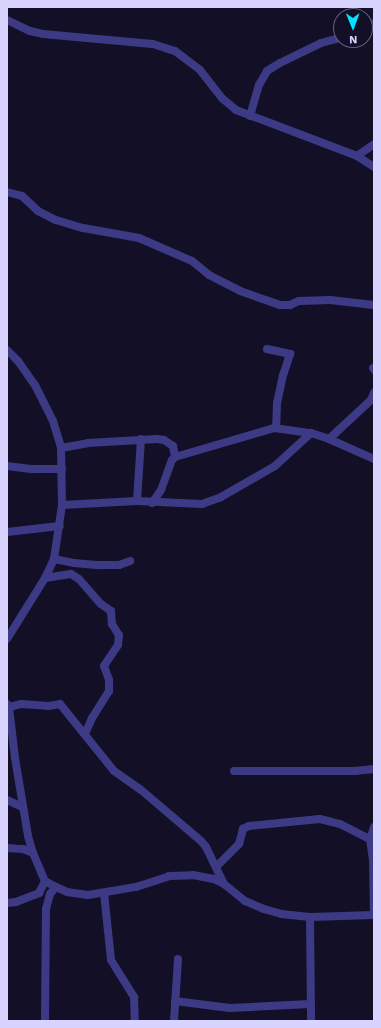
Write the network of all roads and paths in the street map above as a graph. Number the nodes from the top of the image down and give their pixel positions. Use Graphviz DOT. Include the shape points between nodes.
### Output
graph roads {
  1 [pos="7,20"];
  2 [pos="333,40"];
  3 [pos="250,116"];
  4 [pos="374,144"];
  5 [pos="357,156"];
  6 [pos="374,167"];
  7 [pos="7,192"];
  8 [pos="374,305"];
  9 [pos="267,348"];
  10 [pos="7,350"];
  11 [pos="374,393"];
  12 [pos="276,428"];
  13 [pos="311,433"];
  14 [pos="329,439"];
  15 [pos="141,440"];
  16 [pos="60,448"];
  17 [pos="175,457"];
  18 [pos="374,459"];
  19 [pos="7,466"];
  20 [pos="62,469"];
  21 [pos="137,501"];
  22 [pos="152,503"];
  23 [pos="62,505"];
  24 [pos="60,526"];
  25 [pos="7,532"];
  26 [pos="54,559"];
  27 [pos="130,561"];
  28 [pos="45,578"];
  29 [pos="7,639"];
  30 [pos="8,706"];
  31 [pos="86,734"];
  32 [pos="374,769"];
  33 [pos="234,771"];
  34 [pos="7,800"];
  35 [pos="22,807"];
  36 [pos="374,827"];
  37 [pos="370,839"];
  38 [pos="7,848"];
  39 [pos="33,853"];
  40 [pos="216,867"];
  41 [pos="45,881"];
  42 [pos="224,884"];
  43 [pos="56,887"];
  44 [pos="104,893"];
  45 [pos="7,903"];
  46 [pos="374,915"];
  47 [pos="310,917"];
  48 [pos="178,959"];
  49 [pos="175,1001"];
  50 [pos="310,1004"];
  51 [pos="45,1021"];
  52 [pos="135,1021"];
  53 [pos="174,1021"];
  54 [pos="310,1021"];
  1 -- 3 [label="street" via="43,34 154,44 175,51 200,70 223,99 236,110"];
  2 -- 3 [label="street" via="314,46 267,71 259,85"];
  3 -- 5 [label="street"];
  4 -- 5 [label="street"];
  5 -- 6 [label="street"];
  7 -- 8 [label="street" via="22,196 38,211 56,220 83,228 139,238 192,261 209,275 240,291 280,305 290,305 299,301 330,300"];
  9 -- 12 [label="street" via="290,354 276,408"];
  10 -- 16 [label="street" via="35,385 54,421"];
  11 -- 14 [label="street" via="371,400"];
  12 -- 13 [label="street"];
  12 -- 17 [label="street"];
  13 -- 14 [label="street"];
  13 -- 22 [label="street" via="275,466 222,497 196,505"];
  14 -- 18 [label="street"];
  15 -- 16 [label="street" via="88,443"];
  15 -- 17 [label="street" via="169,442 173,446"];
  15 -- 21 [label="street"];
  16 -- 20 [label="street"];
  17 -- 22 [label="street" via="162,490"];
  19 -- 20 [label="street"];
  20 -- 23 [label="street"];
  21 -- 22 [label="street"];
  21 -- 23 [label="street"];
  23 -- 24 [label="street"];
  24 -- 25 [label="street"];
  24 -- 26 [label="street"];
  26 -- 27 [label="street" via="99,565 119,565"];
  26 -- 28 [label="street"];
  28 -- 29 [label="street"];
  28 -- 31 [label="street" via="71,574 80,579 111,612 112,624 119,635 118,645 104,666 109,680 109,692 92,718"];
  30 -- 31 [label="street" via="60,704"];
  30 -- 35 [label="street"];
  31 -- 40 [label="street" via="114,771 140,789 206,847"];
  32 -- 33 [label="street"];
  34 -- 35 [label="street"];
  35 -- 39 [label="street"];
  36 -- 37 [label="street"];
  37 -- 40 [label="street" via="340,824 320,820 249,826 243,829 240,844"];
  37 -- 46 [label="street"];
  38 -- 39 [label="street" via="23,849"];
  39 -- 41 [label="street"];
  40 -- 42 [label="street"];
  41 -- 43 [label="street"];
  41 -- 45 [label="street" via="39,893"];
  42 -- 44 [label="street" via="204,876 181,875 169,876 136,888"];
  42 -- 47 [label="street" via="245,901 264,909 281,914"];
  43 -- 44 [label="street" via="78,894"];
  43 -- 51 [label="street" via="48,898 46,909"];
  44 -- 52 [label="street" via="111,960 134,997"];
  46 -- 47 [label="street"];
  47 -- 50 [label="street"];
  48 -- 49 [label="street"];
  49 -- 50 [label="street" via="230,1008"];
  49 -- 53 [label="street"];
  50 -- 54 [label="street"];
}
